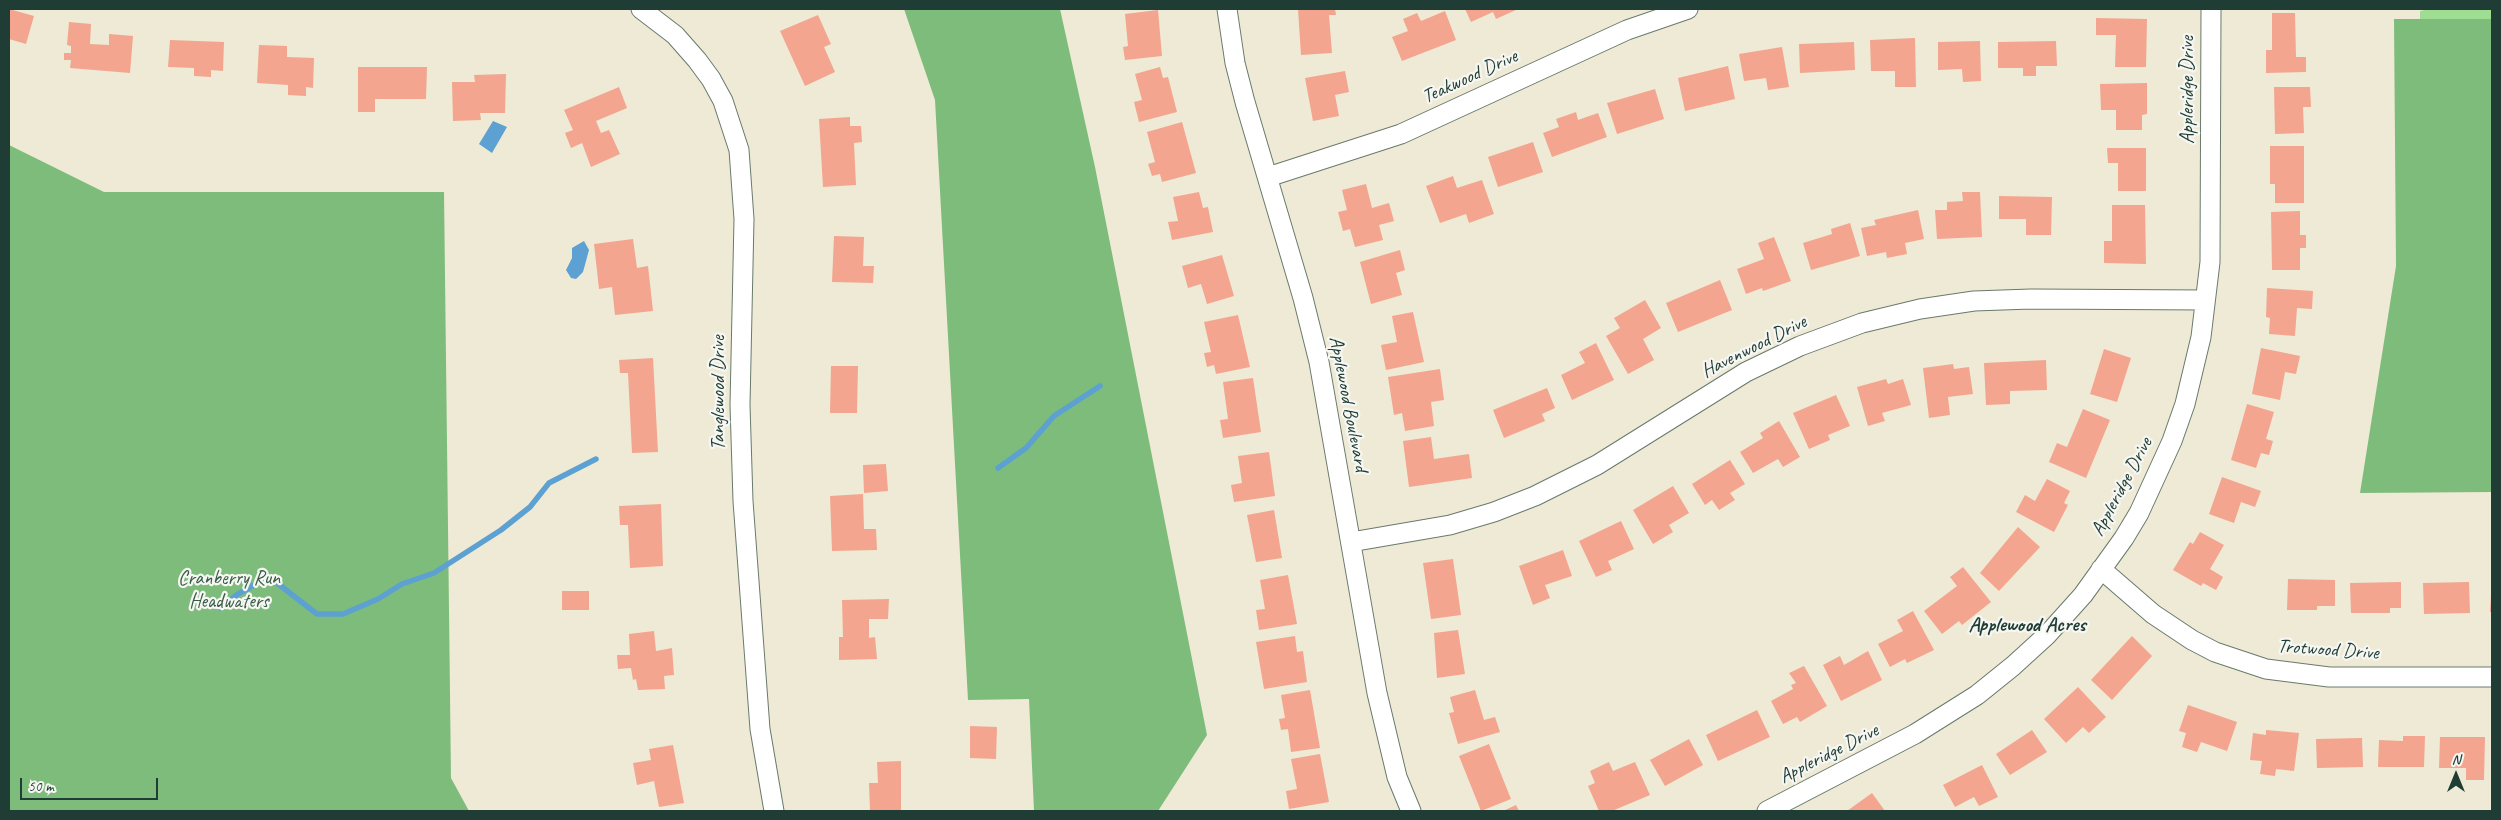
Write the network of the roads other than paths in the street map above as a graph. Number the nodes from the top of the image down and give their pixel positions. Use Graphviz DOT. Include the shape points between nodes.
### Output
graph roads {
  1 [pos="641,9"];
  2 [pos="1227,9"];
  3 [pos="1688,9"];
  4 [pos="2210,9"];
  5 [pos="1268,177"];
  6 [pos="2206,300"];
  7 [pos="1351,542"];
  8 [pos="2102,570"];
  9 [pos="2492,677"];
  10 [pos="774,811"];
  11 [pos="1411,811"];
  12 [pos="1767,811"];
  1 -- 10 [label="street, Tanglewood Drive" via="674,35 711,79 723,101 739,150 744,219 740,405 743,501 760,729"];
  2 -- 5 [label="street, Applewood Boulevard" via="1235,63"];
  3 -- 5 [label="street, Teakwood Drive" via="1627,30 1401,134"];
  4 -- 6 [label="street, Appleridge Drive" via="2210,262"];
  5 -- 7 [label="street, Applewood Boulevard" via="1319,362"];
  6 -- 7 [label="street, Havenwood Drive" via="1974,301 1920,309 1862,323 1800,346 1746,372 1597,465 1535,496 1450,525"];
  6 -- 8 [label="street, Appleridge Drive" via="2195,366 2172,441 2139,512"];
  7 -- 11 [label="street, Applewood Boulevard" via="1386,732 1397,777"];
  8 -- 9 [label="street, Trotwood Drive" via="2153,614 2192,640 2266,669 2329,677"];
  8 -- 12 [label="street, Appleridge Drive" via="2048,635 1977,695 1915,734"];
}
